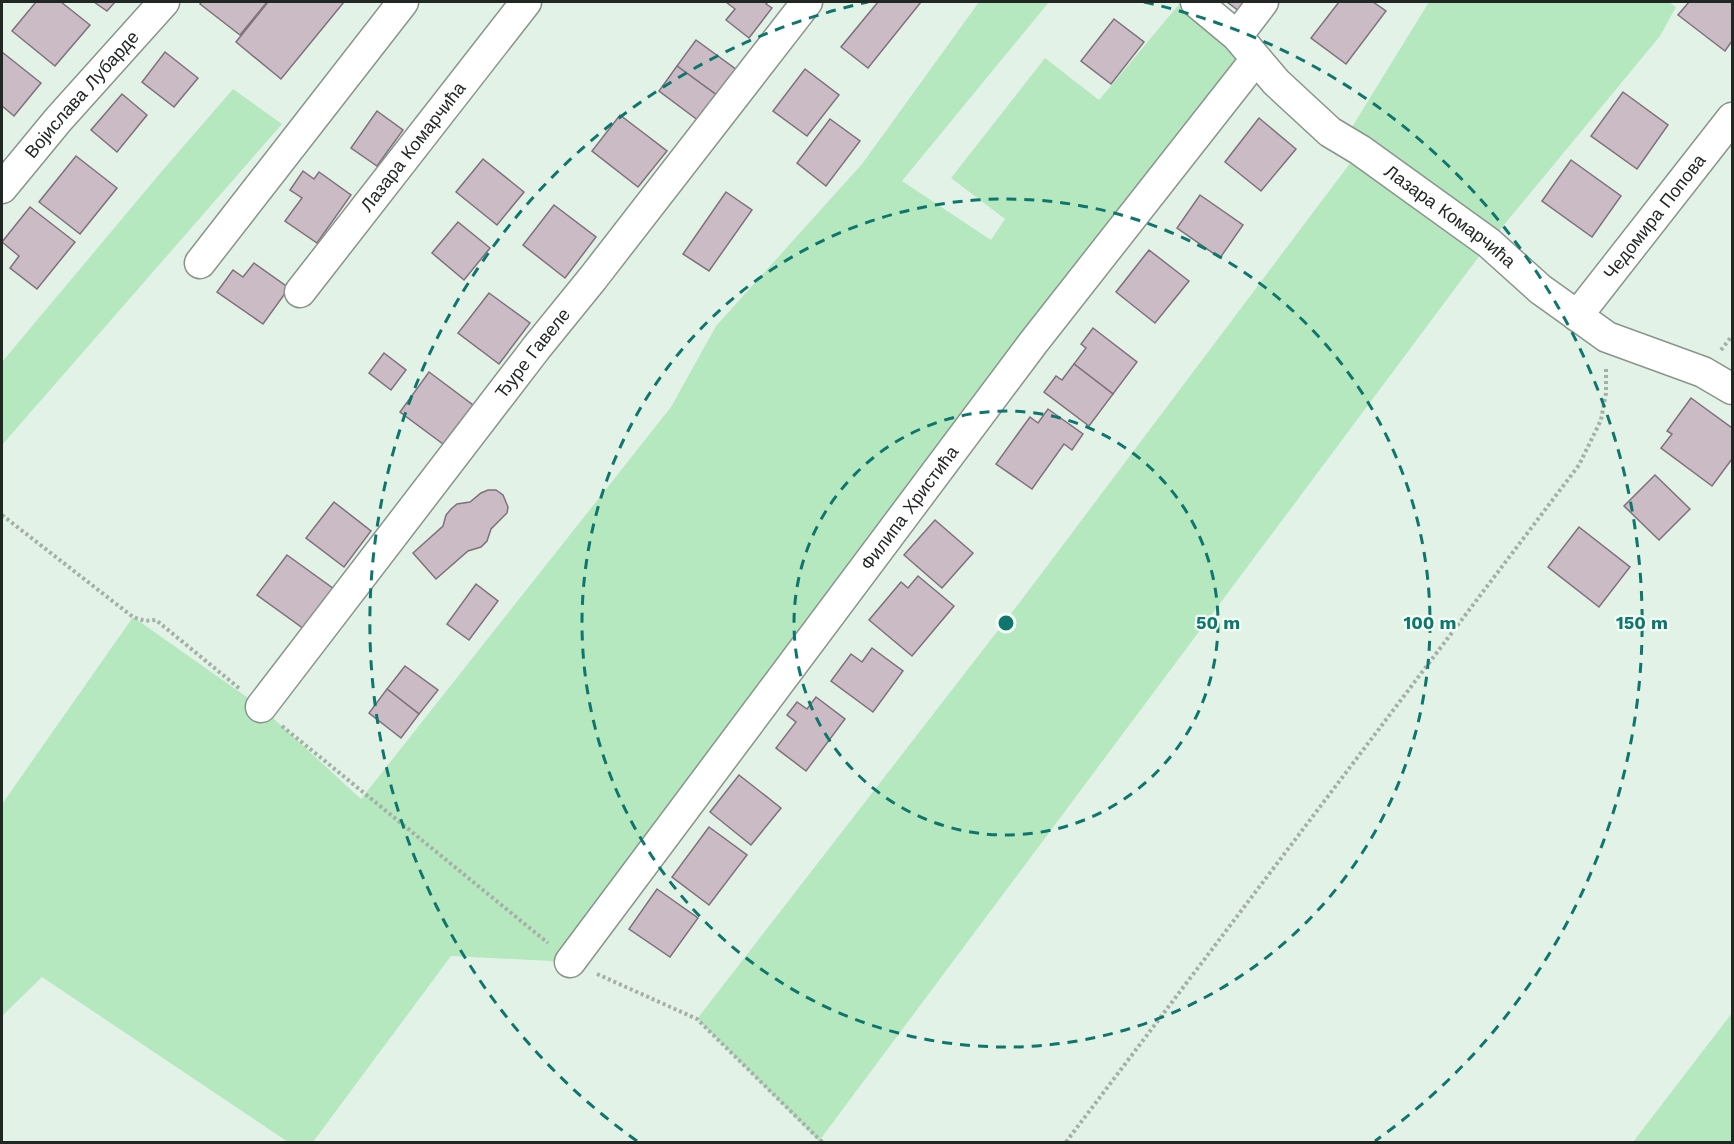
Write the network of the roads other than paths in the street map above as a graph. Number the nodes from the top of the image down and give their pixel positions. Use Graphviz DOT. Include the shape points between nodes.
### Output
graph roads {
  1 [pos="164,2"];
  2 [pos="404,2"];
  3 [pos="526,2"];
  4 [pos="807,2"];
  5 [pos="1196,2"];
  6 [pos="1263,2"];
  7 [pos="1237,36"];
  8 [pos="1256,59"];
  9 [pos="1732,118"];
  10 [pos="2,188"];
  11 [pos="200,263"];
  12 [pos="300,292"];
  13 [pos="1577,316"];
  14 [pos="1732,389"];
  15 [pos="261,707"];
  16 [pos="570,962"];
  1 -- 10 [label="street, Војислава Лубарде"];
  2 -- 11 [label="street"];
  3 -- 12 [label="street, Лазара Комарчића"];
  4 -- 15 [label="street, Ђуре Гавеле"];
  5 -- 7 [label="street, Лазара Комарчића"];
  6 -- 7 [label="street"];
  7 -- 8 [label="street, Лазара Комарчића"];
  8 -- 13 [label="street, Лазара Комарчића" via="1330,132 1490,243 1540,290"];
  8 -- 16 [label="street, Филипа Христића" via="1033,343"];
  9 -- 13 [label="street, Чедомира Попова"];
  13 -- 14 [label="street, Лазара Комарчића" via="1607,337 1703,372"];
}
